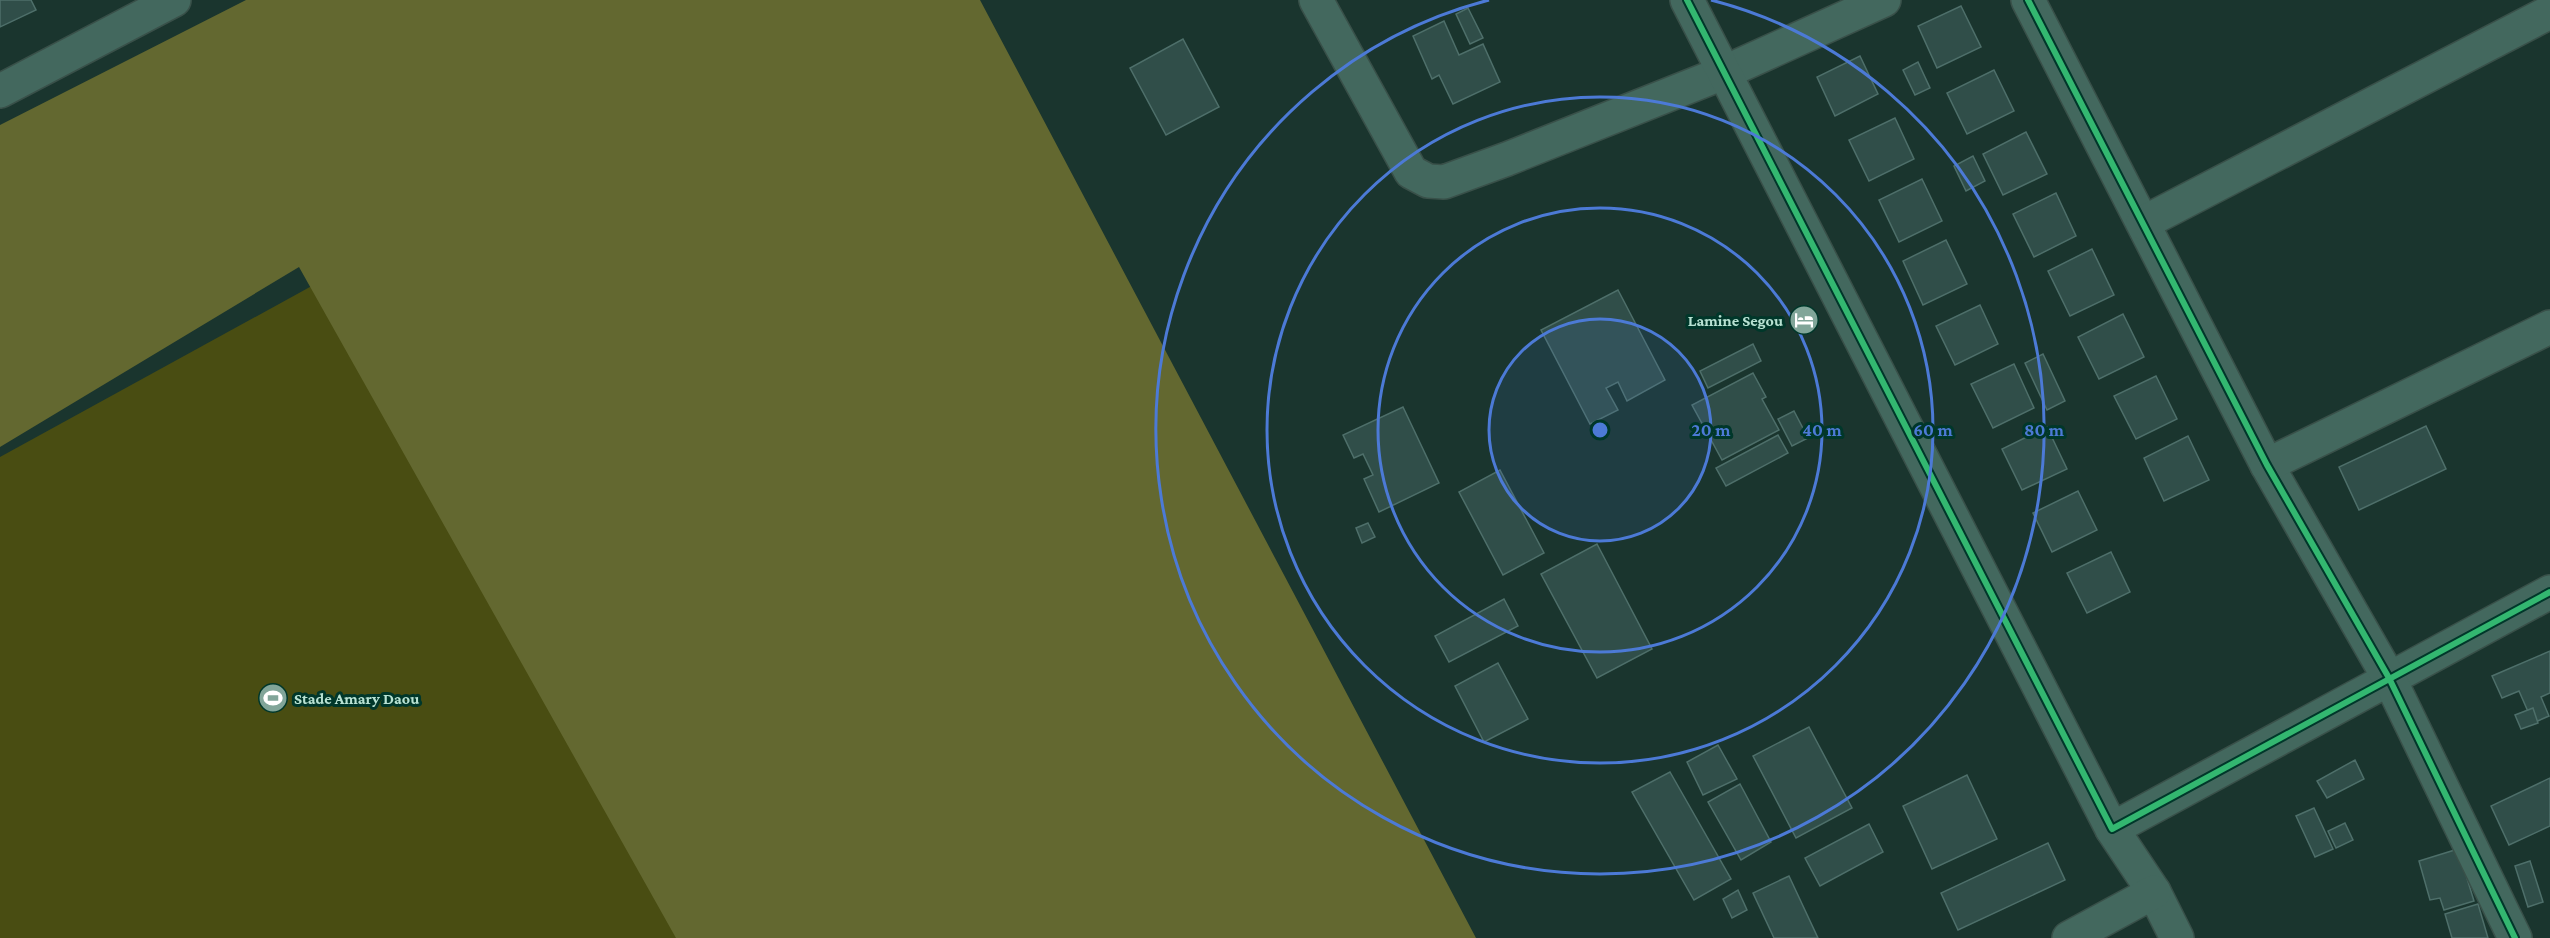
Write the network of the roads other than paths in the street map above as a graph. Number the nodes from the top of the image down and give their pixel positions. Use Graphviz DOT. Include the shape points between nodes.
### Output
graph roads {
  1 [pos="174,0"];
  2 [pos="1316,0"];
  3 [pos="1687,0"];
  4 [pos="1884,0"];
  5 [pos="2028,0"];
  6 [pos="2550,12"];
  7 [pos="1723,73"];
  8 [pos="0,91"];
  9 [pos="2143,223"];
  10 [pos="2550,327"];
  11 [pos="2267,465"];
  12 [pos="2550,592"];
  13 [pos="2389,678"];
  14 [pos="2112,829"];
  15 [pos="2154,892"];
  16 [pos="2069,938"];
  17 [pos="2177,938"];
  18 [pos="2515,938"];
  1 -- 8 [label="street"];
  2 -- 7 [label="street" via="1412,172 1428,181 1444,182 1507,159"];
  3 -- 7 [label="street"];
  4 -- 7 [label="street"];
  5 -- 9 [label="street"];
  6 -- 9 [label="street"];
  7 -- 14 [label="street"];
  9 -- 11 [label="street"];
  10 -- 11 [label="street"];
  11 -- 13 [label="street"];
  12 -- 13 [label="street"];
  13 -- 14 [label="street"];
  13 -- 18 [label="street"];
  14 -- 15 [label="street"];
  15 -- 16 [label="street"];
  15 -- 17 [label="street"];
}
